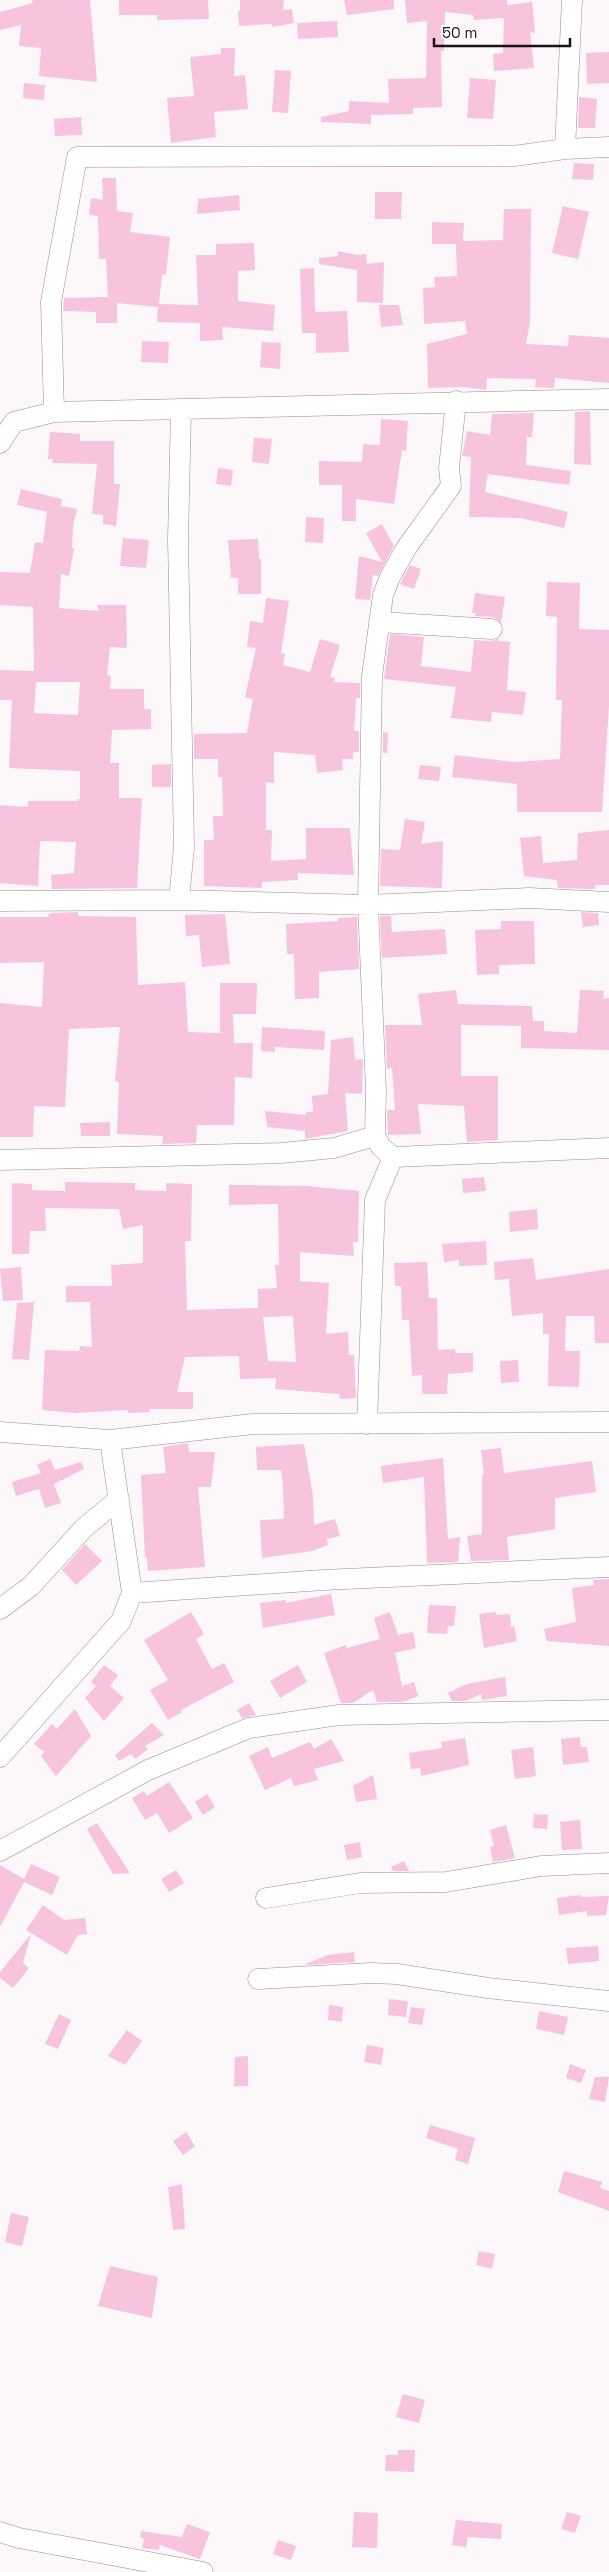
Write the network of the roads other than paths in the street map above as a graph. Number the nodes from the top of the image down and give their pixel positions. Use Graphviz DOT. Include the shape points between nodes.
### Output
graph roads {
  1 [pos="572,0"];
  2 [pos="609,147"];
  3 [pos="565,149"];
  4 [pos="609,399"];
  5 [pos="456,401"];
  6 [pos="181,410"];
  7 [pos="54,412"];
  8 [pos="0,443"];
  9 [pos="380,622"];
  10 [pos="492,629"];
  11 [pos="0,900"];
  12 [pos="179,900"];
  13 [pos="609,902"];
  14 [pos="368,905"];
  15 [pos="374,1136"];
  16 [pos="609,1148"];
  17 [pos="393,1157"];
  18 [pos="0,1160"];
  19 [pos="609,1422"];
  20 [pos="367,1424"];
  21 [pos="0,1432"];
  22 [pos="110,1440"];
  23 [pos="119,1499"];
  24 [pos="609,1567"];
  25 [pos="132,1593"];
  26 [pos="0,1609"];
  27 [pos="609,1710"];
  28 [pos="0,1757"];
  29 [pos="0,1851"];
  30 [pos="609,1863"];
  31 [pos="266,1898"];
  32 [pos="258,1979"];
  33 [pos="609,2001"];
  34 [pos="0,2532"];
  35 [pos="156,2568"];
  36 [pos="202,2572"];
  1 -- 3 [label="street"];
  2 -- 3 [label="street"];
  3 -- 7 [label="street" via="514,156 77,157 51,302"];
  4 -- 5 [label="street"];
  5 -- 6 [label="street"];
  5 -- 9 [label="street" via="448,468 451,486 390,577 383,595"];
  6 -- 7 [label="street"];
  6 -- 12 [label="street" via="178,539 184,847"];
  7 -- 8 [label="street" via="14,422"];
  9 -- 10 [label="street"];
  9 -- 14 [label="street" via="372,676"];
  11 -- 12 [label="street"];
  12 -- 14 [label="street"];
  13 -- 14 [label="street" via="529,898"];
  14 -- 15 [label="street" via="376,1090"];
  15 -- 17 [label="street"];
  15 -- 18 [label="street" via="334,1148 281,1153"];
  16 -- 17 [label="street"];
  17 -- 20 [label="street" via="375,1200"];
  19 -- 20 [label="street"];
  20 -- 22 [label="street" via="253,1424"];
  21 -- 22 [label="street"];
  22 -- 23 [label="street"];
  23 -- 25 [label="street"];
  23 -- 26 [label="street" via="84,1528 31,1586"];
  24 -- 25 [label="street" via="323,1580"];
  25 -- 28 [label="street" via="122,1622"];
  27 -- 29 [label="street" via="339,1715 249,1728 148,1770"];
  30 -- 31 [label="street" via="541,1866 446,1882 360,1883"];
  32 -- 33 [label="street" via="397,1974"];
  34 -- 35 [label="street"];
  35 -- 36 [label="street"];
}
